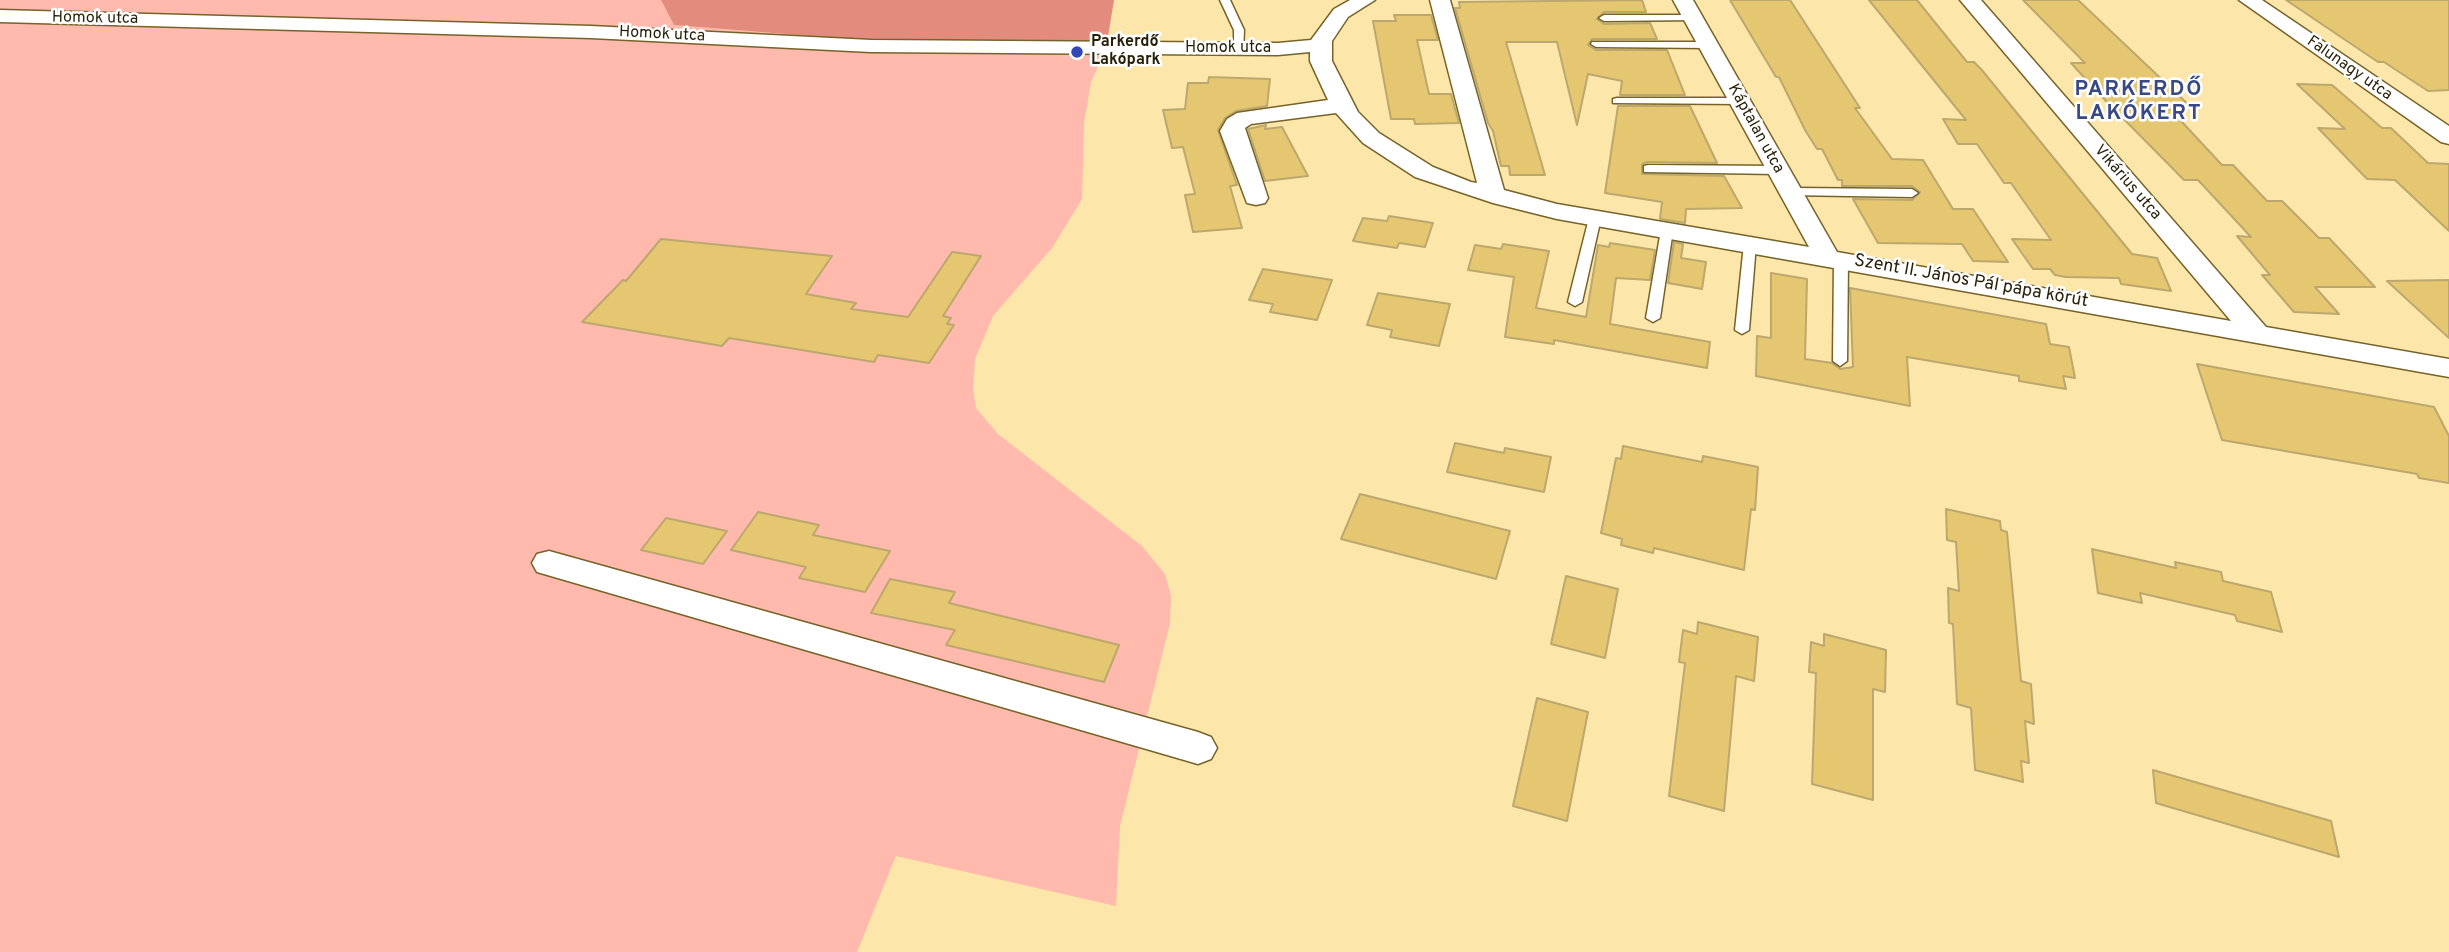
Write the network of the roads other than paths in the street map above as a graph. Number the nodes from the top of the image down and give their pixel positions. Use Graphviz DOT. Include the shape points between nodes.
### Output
graph roads {
  1 [pos="1224,0"];
  2 [pos="1365,0"];
  3 [pos="1440,0"];
  4 [pos="1970,0"];
  5 [pos="2249,0"];
  6 [pos="1689,9"];
  7 [pos="0,16"];
  8 [pos="1604,18"];
  9 [pos="1596,44"];
  10 [pos="1323,45"];
  11 [pos="1708,45"];
  12 [pos="1239,49"];
  13 [pos="1740,101"];
  14 [pos="1617,102"];
  15 [pos="1342,106"];
  16 [pos="2449,137"];
  17 [pos="1648,169"];
  18 [pos="1778,170"];
  19 [pos="1791,192"];
  20 [pos="1912,193"];
  21 [pos="1493,197"];
  22 [pos="1256,198"];
  23 [pos="1595,218"];
  24 [pos="1667,230"];
  25 [pos="1750,244"];
  26 [pos="1834,258"];
  27 [pos="1575,302"];
  28 [pos="1653,318"];
  29 [pos="1742,330"];
  30 [pos="2257,334"];
  31 [pos="1840,361"];
  32 [pos="2449,368"];
  33 [pos="550,564"];
  34 [pos="1198,748"];
  1 -- 12 [label="lane" via="1239,30"];
  2 -- 10 [label="street" via="1341,13 1325,31"];
  3 -- 21 [label="street"];
  4 -- 30 [label="street, Vikárius utca"];
  5 -- 16 [label="street, Falunagy utca"];
  6 -- 8 [label="lane"];
  6 -- 11 [label="street, Káptalan utca"];
  7 -- 12 [label="street, Homok utca" via="592,32 872,46"];
  9 -- 11 [label="lane"];
  10 -- 12 [label="street, Homok utca"];
  10 -- 15 [label="street, Szent II. János Pál pápa körút" via="1321,61"];
  11 -- 13 [label="street, Káptalan utca"];
  13 -- 14 [label="lane"];
  13 -- 18 [label="street, Káptalan utca"];
  15 -- 21 [label="street, Szent II. János Pál pápa körút" via="1393,154 1424,172"];
  15 -- 22 [label="street" via="1245,118 1235,124 1232,131"];
  17 -- 18 [label="lane"];
  18 -- 19 [label="street, Káptalan utca"];
  19 -- 20 [label="lane"];
  19 -- 26 [label="street, Káptalan utca"];
  21 -- 23 [label="street, Szent II. János Pál pápa körút"];
  23 -- 24 [label="street, Szent II. János Pál pápa körút"];
  23 -- 27 [label="lane"];
  24 -- 25 [label="street, Szent II. János Pál pápa körút"];
  24 -- 28 [label="lane"];
  25 -- 26 [label="street, Szent II. János Pál pápa körút"];
  25 -- 29 [label="lane"];
  26 -- 30 [label="street, Szent II. János Pál pápa körút"];
  26 -- 31 [label="lane"];
  30 -- 32 [label="street, Szent II. János Pál pápa körút"];
  33 -- 34 [label="street"];
}
